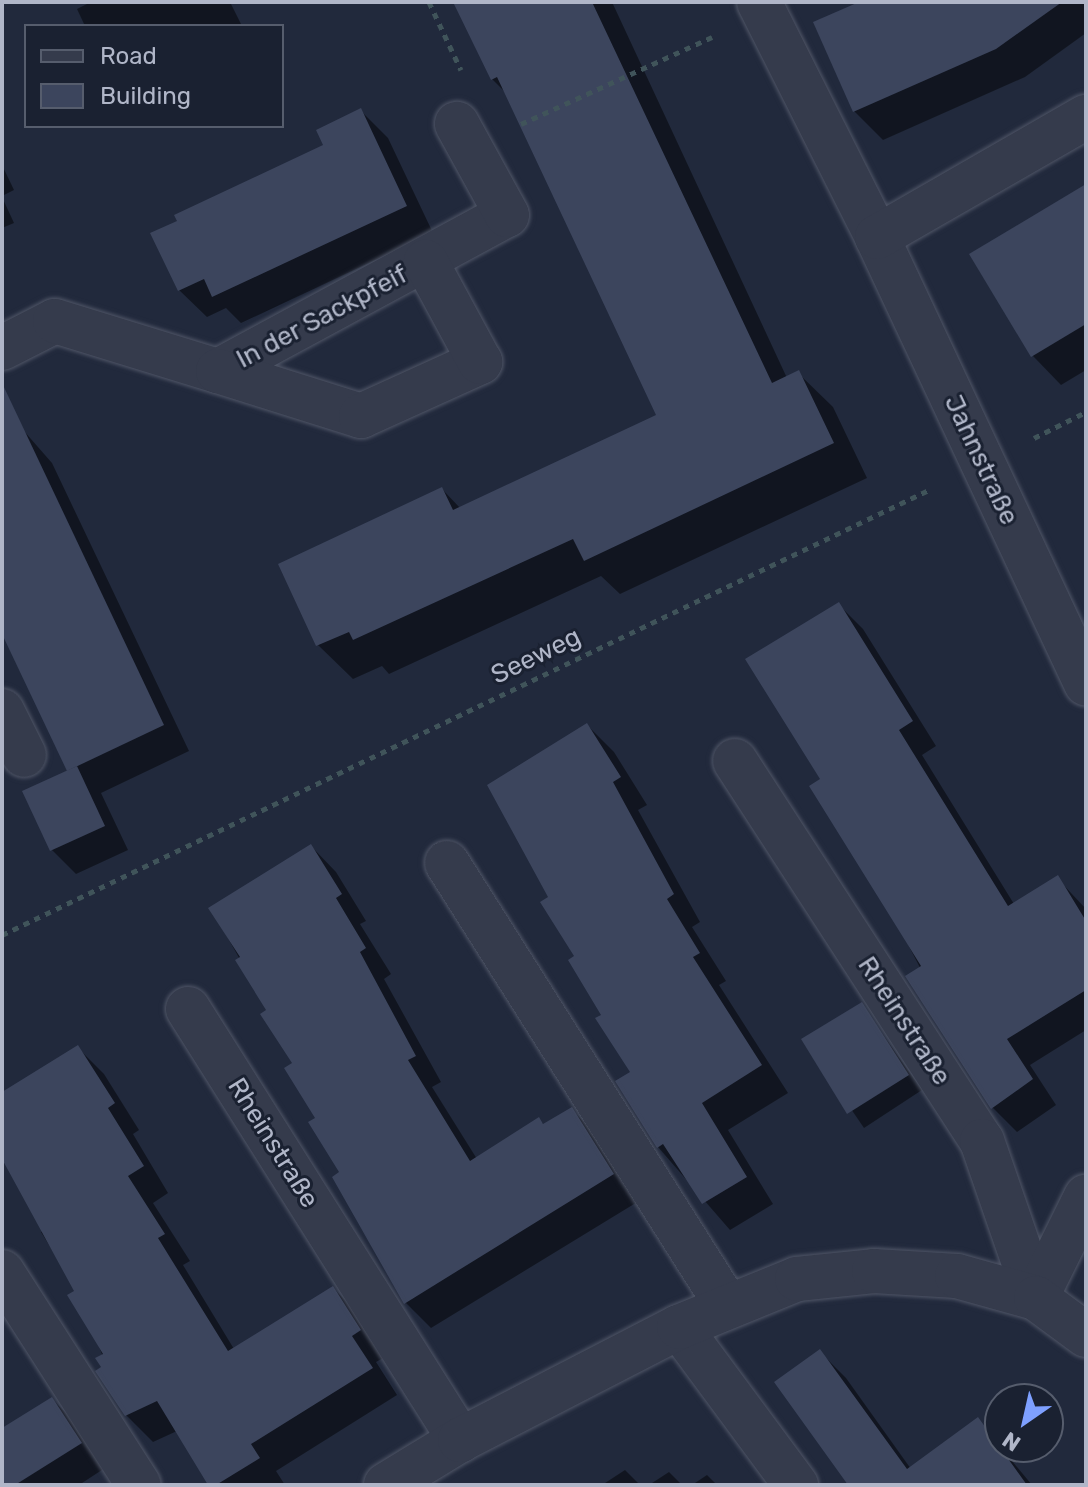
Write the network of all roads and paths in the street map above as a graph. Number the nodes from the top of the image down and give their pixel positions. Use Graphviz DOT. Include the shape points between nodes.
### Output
graph roads {
  1 [pos="429,2"];
  2 [pos="762,7"];
  3 [pos="1086,117"];
  4 [pos="463,136"];
  5 [pos="877,237"];
  6 [pos="426,262"];
  7 [pos="2,348"];
  8 [pos="218,371"];
  9 [pos="1086,412"];
  10 [pos="983,464"];
  11 [pos="1086,683"];
  12 [pos="2,711"];
  13 [pos="24,755"];
  14 [pos="735,761"];
  15 [pos="447,863"];
  16 [pos="2,935"];
  17 [pos="188,1009"];
  18 [pos="1086,1197"];
  19 [pos="2,1272"];
  20 [pos="1036,1298"];
  21 [pos="726,1304"];
  22 [pos="679,1327"];
  23 [pos="1086,1335"];
  24 [pos="460,1440"];
  25 [pos="139,1485"];
  26 [pos="386,1485"];
  27 [pos="796,1485"];
  1 -- 4 [label="path" via="466,80"];
  2 -- 4 [label="path"];
  2 -- 5 [label="street, Jahnstraße"];
  3 -- 5 [label="street"];
  4 -- 6 [label="street, In der Sackpfeif" via="507,215"];
  5 -- 10 [label="street, Jahnstraße"];
  6 -- 8 [label="street, In der Sackpfeif"];
  6 -- 8 [label="street, In der Sackpfeif" via="480,362 361,416"];
  7 -- 8 [label="street, In der Sackpfeif" via="55,321"];
  9 -- 10 [label="path, Seeweg"];
  10 -- 11 [label="street, Jahnstraße"];
  10 -- 16 [label="path, Seeweg"];
  12 -- 13 [label="street"];
  14 -- 20 [label="street, Rheinstraße" via="982,1141"];
  15 -- 21 [label="street"];
  17 -- 24 [label="street, Rheinstraße"];
  18 -- 20 [label="street"];
  19 -- 25 [label="street"];
  20 -- 21 [label="street" via="957,1276 874,1271 797,1279"];
  20 -- 23 [label="street"];
  21 -- 22 [label="street"];
  22 -- 24 [label="street"];
  22 -- 27 [label="street"];
  24 -- 26 [label="street"];
}
